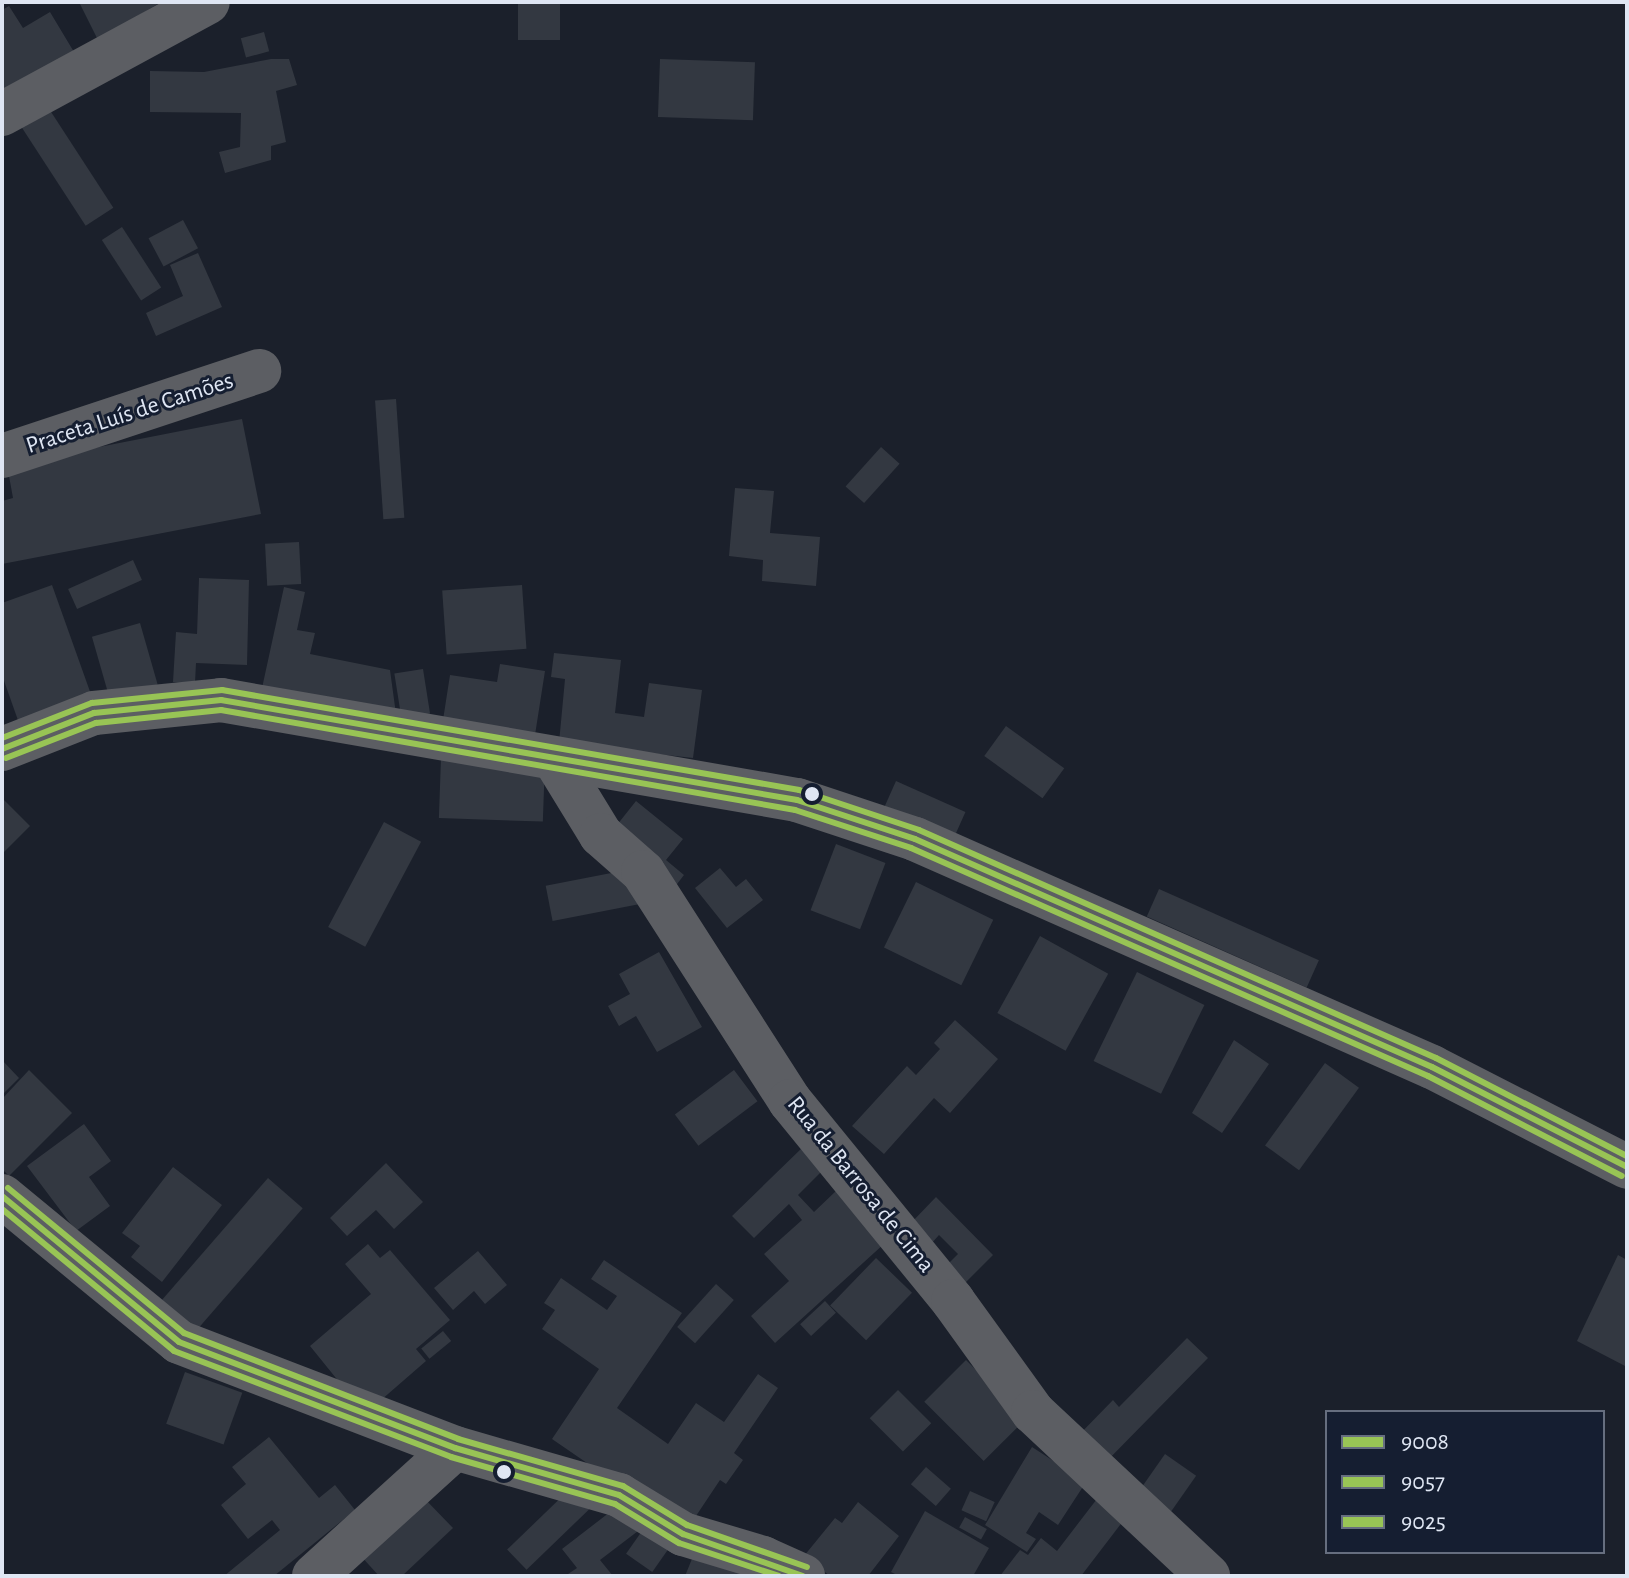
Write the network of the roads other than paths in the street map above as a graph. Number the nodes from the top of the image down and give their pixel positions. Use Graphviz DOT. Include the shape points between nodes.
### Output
graph roads {
  1 [pos="208,2"];
  2 [pos="2,114"];
  3 [pos="259,371"];
  4 [pos="2,456"];
  5 [pos="5,737"];
  6 [pos="555,760"];
  7 [pos="1627,1167"];
  8 [pos="2,1196"];
  9 [pos="455,1448"];
  10 [pos="314,1576"];
  11 [pos="803,1576"];
  12 [pos="1208,1576"];
  1 -- 2 [label="street"];
  3 -- 4 [label="street, Praceta Luís de Camões"];
  5 -- 6 [label="street" via="94,713 221,700"];
  6 -- 7 [label="street" via="797,800 915,839 1432,1067"];
  6 -- 12 [label="street, Rua da Barrosa de Cima" via="601,835 643,872 790,1101 953,1301 1033,1412"];
  8 -- 9 [label="street" via="179,1342"];
  9 -- 10 [label="street"];
  9 -- 11 [label="street" via="619,1495 683,1534"];
}
